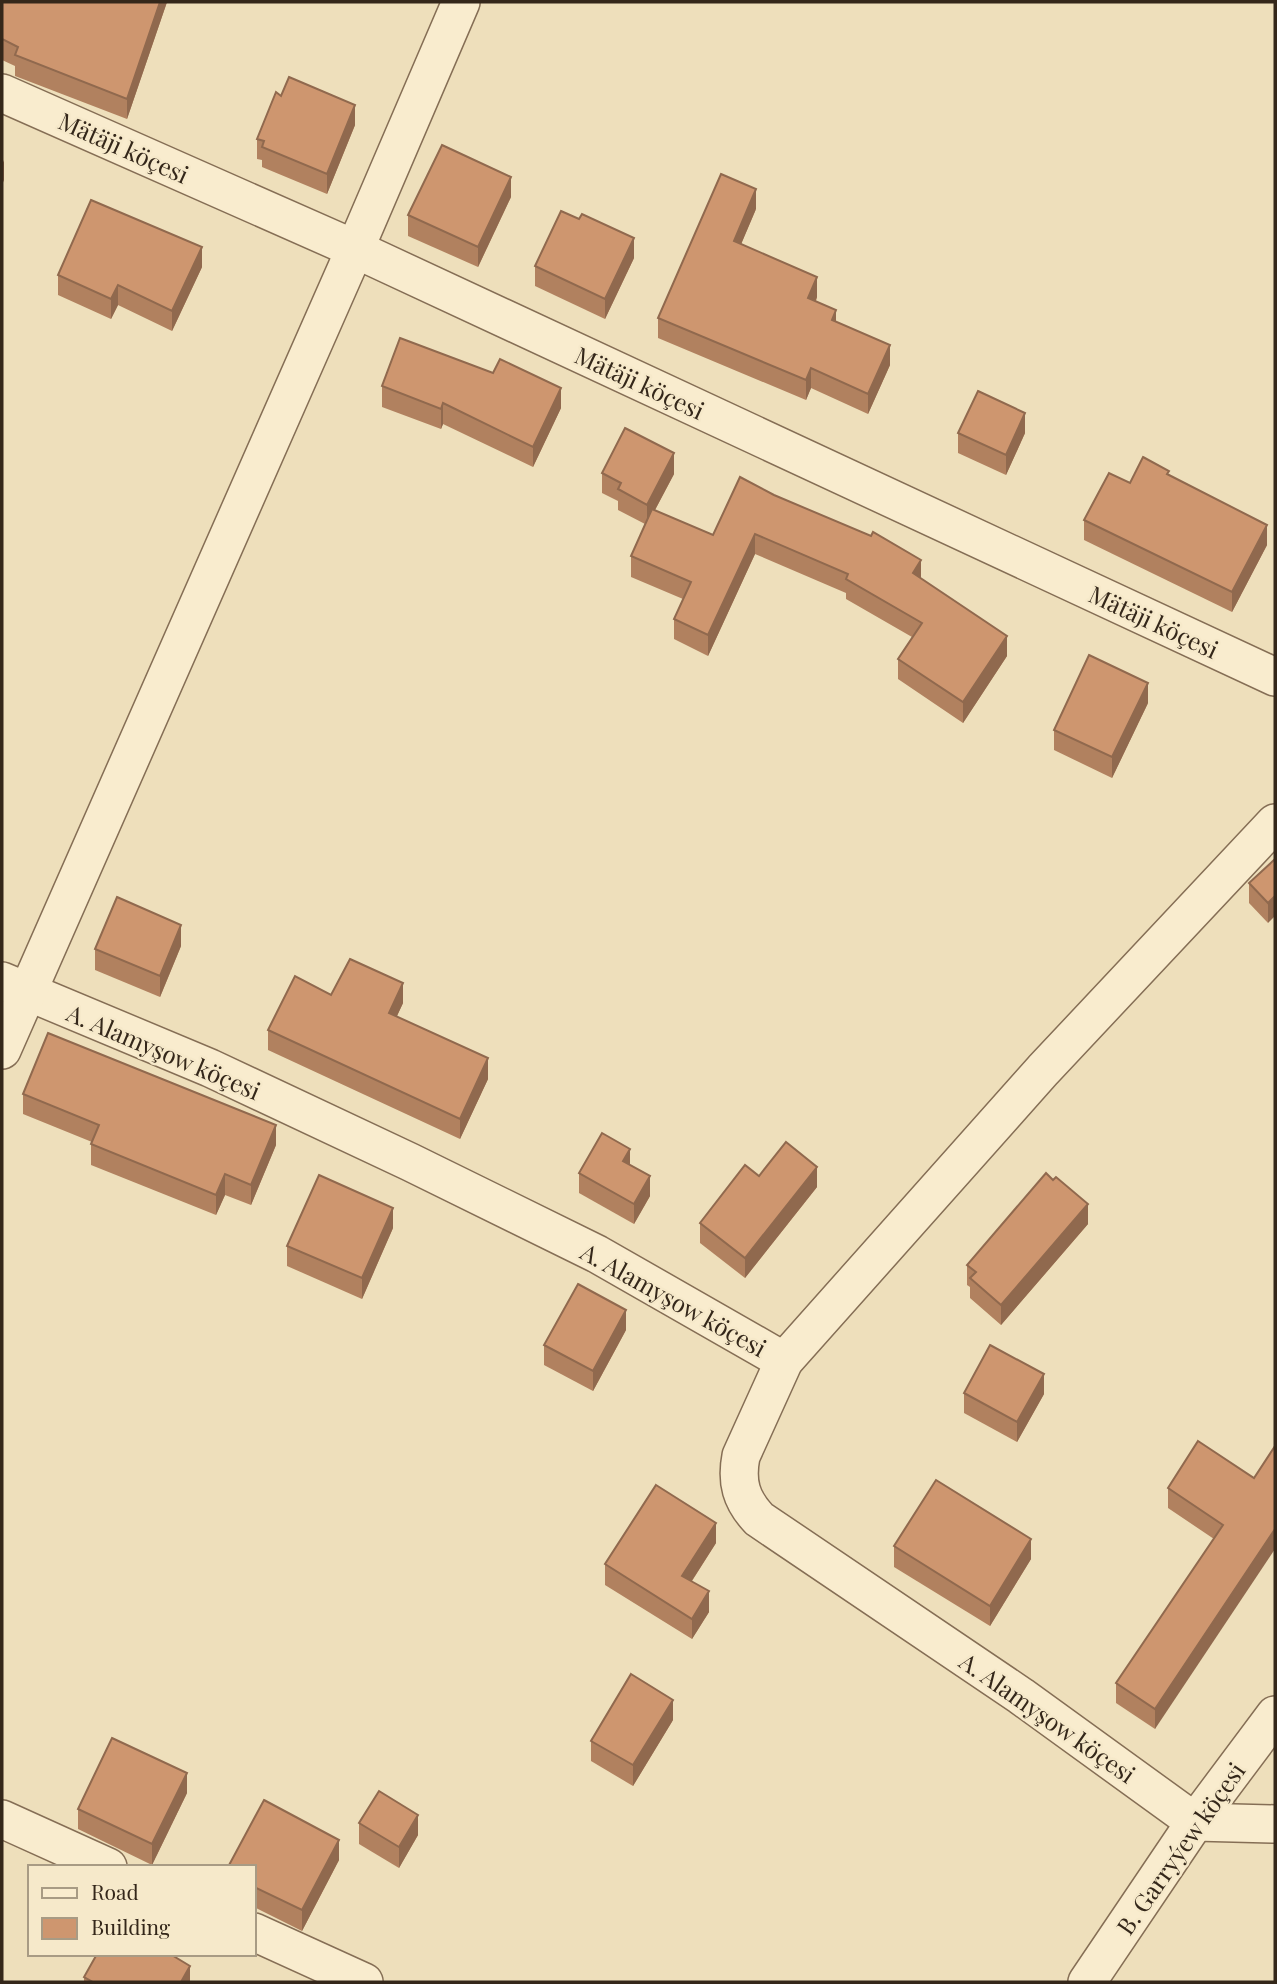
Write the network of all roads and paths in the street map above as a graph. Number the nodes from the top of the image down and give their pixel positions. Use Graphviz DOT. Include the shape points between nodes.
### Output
graph roads {
  1 [pos="461,2"];
  2 [pos="2,93"];
  3 [pos="355,249"];
  4 [pos="1275,677"];
  5 [pos="1275,823"];
  6 [pos="14,987"];
  7 [pos="2,1050"];
  8 [pos="785,1362"];
  9 [pos="1275,1715"];
  10 [pos="2,1819"];
  11 [pos="1195,1822"];
  12 [pos="1275,1824"];
  13 [pos="104,1865"];
  14 [pos="256,1934"];
  15 [pos="364,1982"];
  16 [pos="1087,1982"];
  1 -- 3 [label="street"];
  2 -- 3 [label="street, Mätäji köçesi"];
  3 -- 4 [label="street, Mätäji köçesi"];
  3 -- 6 [label="street"];
  5 -- 8 [label="street" via="1043,1070"];
  6 -- 7 [label="street"];
  6 -- 8 [label="street, A. Alamyşow köçesi" via="210,1068 422,1168 597,1254"];
  8 -- 11 [label="street, A. Alamyşow köçesi" via="741,1456 740,1488 749,1509"];
  9 -- 11 [label="street, B. Garryýew köçesi"];
  10 -- 13 [label="street"];
  11 -- 12 [label="street"];
  11 -- 16 [label="street, B. Garryýew köçesi"];
  14 -- 15 [label="street"];
}
